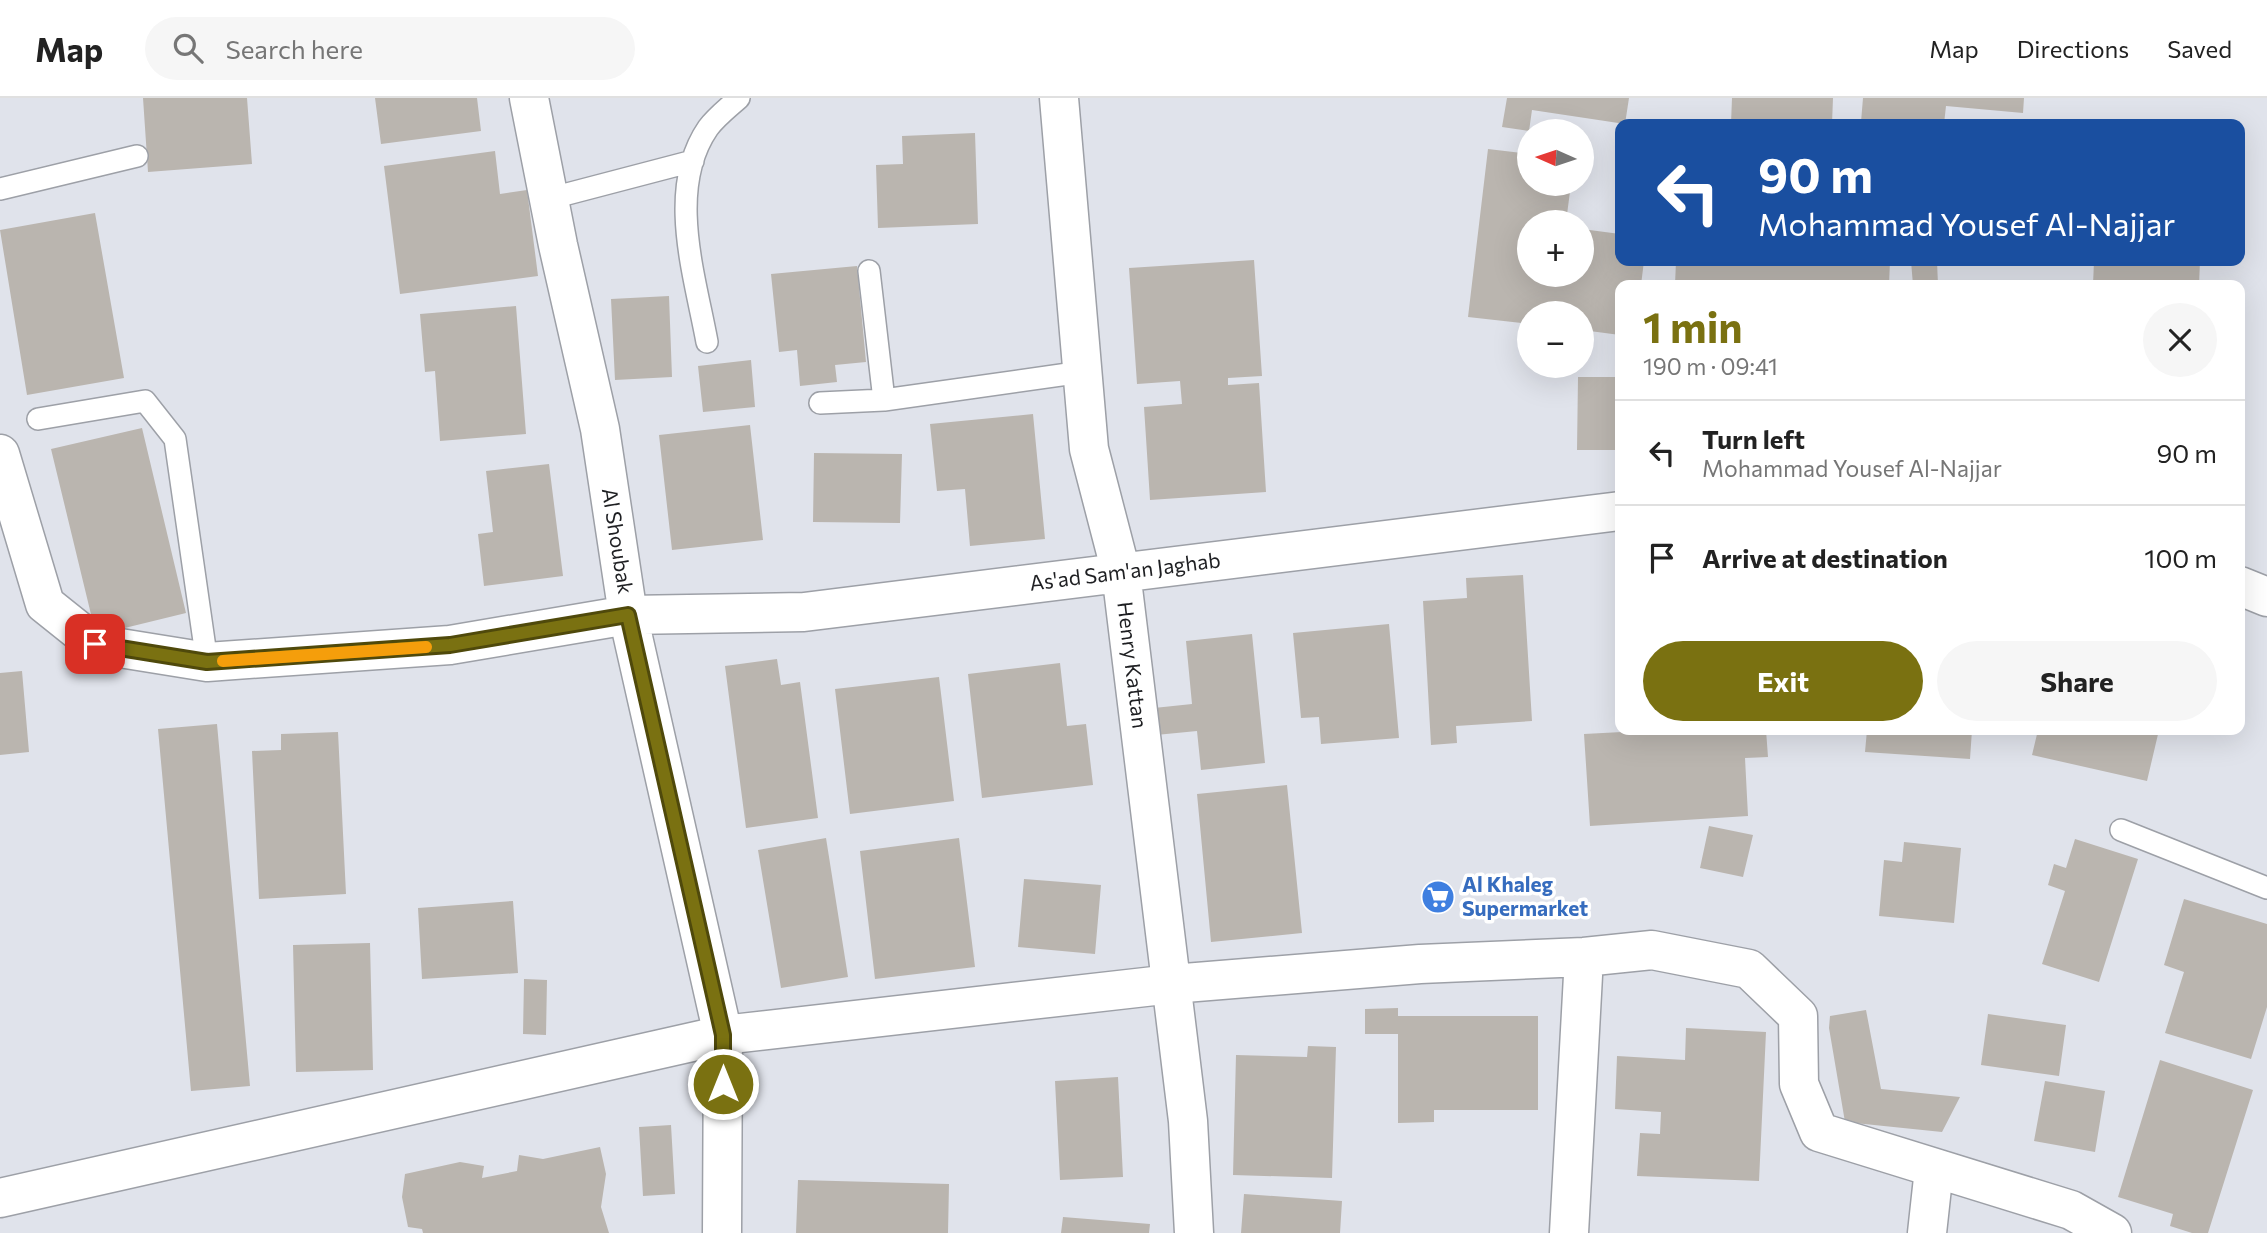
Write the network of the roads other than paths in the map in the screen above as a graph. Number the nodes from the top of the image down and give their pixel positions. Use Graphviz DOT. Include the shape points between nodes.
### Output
graph roads {
  1 [pos="529,98"];
  2 [pos="739,98"];
  3 [pos="1059,98"];
  4 [pos="137,156"];
  5 [pos="693,161"];
  6 [pos="0,189"];
  7 [pos="548,199"];
  8 [pos="869,271"];
  9 [pos="707,342"];
  10 [pos="1082,372"];
  11 [pos="884,400"];
  12 [pos="820,403"];
  13 [pos="38,419"];
  14 [pos="0,454"];
  15 [pos="1615,512"];
  16 [pos="1121,572"];
  17 [pos="2245,588"];
  18 [pos="2267,597"];
  19 [pos="628,615"];
  20 [pos="207,662"];
  21 [pos="2121,830"];
  22 [pos="2267,888"];
  23 [pos="1584,957"];
  24 [pos="1172,984"];
  25 [pos="723,1035"];
  26 [pos="1934,1169"];
  27 [pos="0,1198"];
  28 [pos="722,1233"];
  29 [pos="1194,1233"];
  30 [pos="1569,1233"];
  31 [pos="1927,1233"];
  32 [pos="2112,1233"];
  1 -- 7 [label="street, Al Shoubak"];
  2 -- 5 [label="lane" via="708,128"];
  3 -- 10 [label="street, Henry Kattan"];
  4 -- 6 [label="lane"];
  5 -- 7 [label="lane"];
  5 -- 9 [label="lane" via="686,199 688,234"];
  7 -- 19 [label="street, Al Shoubak" via="600,429"];
  8 -- 11 [label="lane"];
  10 -- 11 [label="lane"];
  10 -- 16 [label="street, Henry Kattan" via="1089,449"];
  11 -- 12 [label="lane"];
  13 -- 20 [label="lane" via="145,401 175,439"];
  14 -- 20 [label="street, As'ad Sam'an Jaghab" via="45,604 95,644"];
  15 -- 16 [label="street, As'ad Sam'an Jaghab"];
  16 -- 19 [label="street, As'ad Sam'an Jaghab" via="804,612"];
  16 -- 24 [label="street, Henry Kattan"];
  17 -- 18 [label="street"];
  19 -- 20 [label="street, As'ad Sam'an Jaghab" via="450,645"];
  19 -- 25 [label="street, Al Shoubak"];
  21 -- 22 [label="lane"];
  23 -- 24 [label="street" via="1420,964"];
  23 -- 26 [label="street" via="1652,950 1749,969 1798,1016 1799,1084 1819,1132"];
  23 -- 30 [label="street"];
  24 -- 25 [label="street"];
  24 -- 29 [label="street, Henry Kattan" via="1188,1121"];
  25 -- 27 [label="street"];
  25 -- 28 [label="street, Al Shoubak"];
  26 -- 31 [label="street"];
  26 -- 32 [label="street" via="2071,1210"];
}
